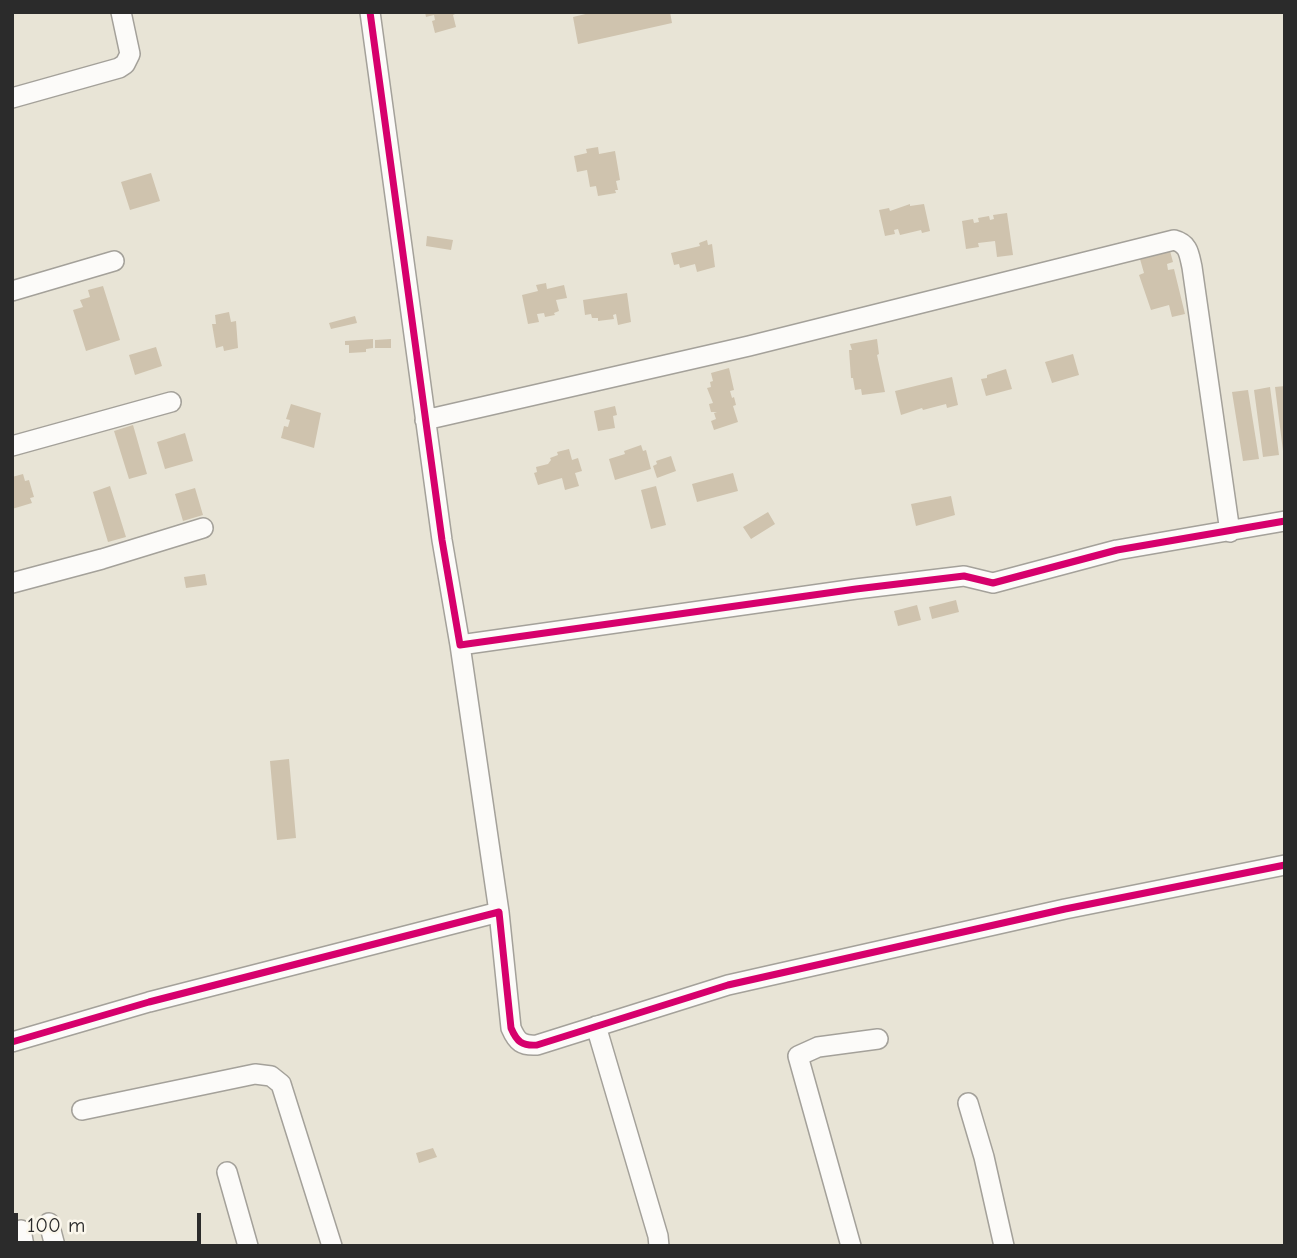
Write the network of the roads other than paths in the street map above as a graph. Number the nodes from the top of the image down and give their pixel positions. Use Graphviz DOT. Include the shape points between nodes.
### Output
graph roads {
  1 [pos="121,12"];
  2 [pos="370,12"];
  3 [pos="12,98"];
  4 [pos="114,261"];
  5 [pos="12,291"];
  6 [pos="171,402"];
  7 [pos="425,420"];
  8 [pos="12,446"];
  9 [pos="1285,521"];
  10 [pos="203,528"];
  11 [pos="1230,532"];
  12 [pos="12,583"];
  13 [pos="460,645"];
  14 [pos="1285,865"];
  15 [pos="499,912"];
  16 [pos="596,1026"];
  17 [pos="878,1039"];
  18 [pos="12,1042"];
  19 [pos="968,1103"];
  20 [pos="82,1110"];
  21 [pos="227,1172"];
  22 [pos="49,1223"];
  23 [pos="55,1246"];
  24 [pos="248,1246"];
  25 [pos="332,1246"];
  26 [pos="659,1246"];
  27 [pos="851,1246"];
  28 [pos="1004,1246"];
  1 -- 3 [label="street" via="130,54 125,64"];
  2 -- 7 [label="street"];
  4 -- 5 [label="street"];
  6 -- 8 [label="street"];
  7 -- 11 [label="street" via="736,349 1174,240 1188,248 1192,267"];
  7 -- 13 [label="street"];
  9 -- 11 [label="street"];
  10 -- 12 [label="street"];
  11 -- 13 [label="street" via="1117,550 993,583 964,576 937,579"];
  13 -- 15 [label="street"];
  14 -- 16 [label="street" via="728,985"];
  15 -- 16 [label="street" via="511,1028 517,1040 525,1046 537,1045"];
  15 -- 18 [label="street"];
  16 -- 26 [label="street"];
  17 -- 27 [label="street" via="818,1047 797,1056"];
  19 -- 28 [label="street"];
  20 -- 25 [label="street" via="255,1074 271,1076 281,1084"];
  21 -- 24 [label="street"];
  22 -- 23 [label="street"];
}
